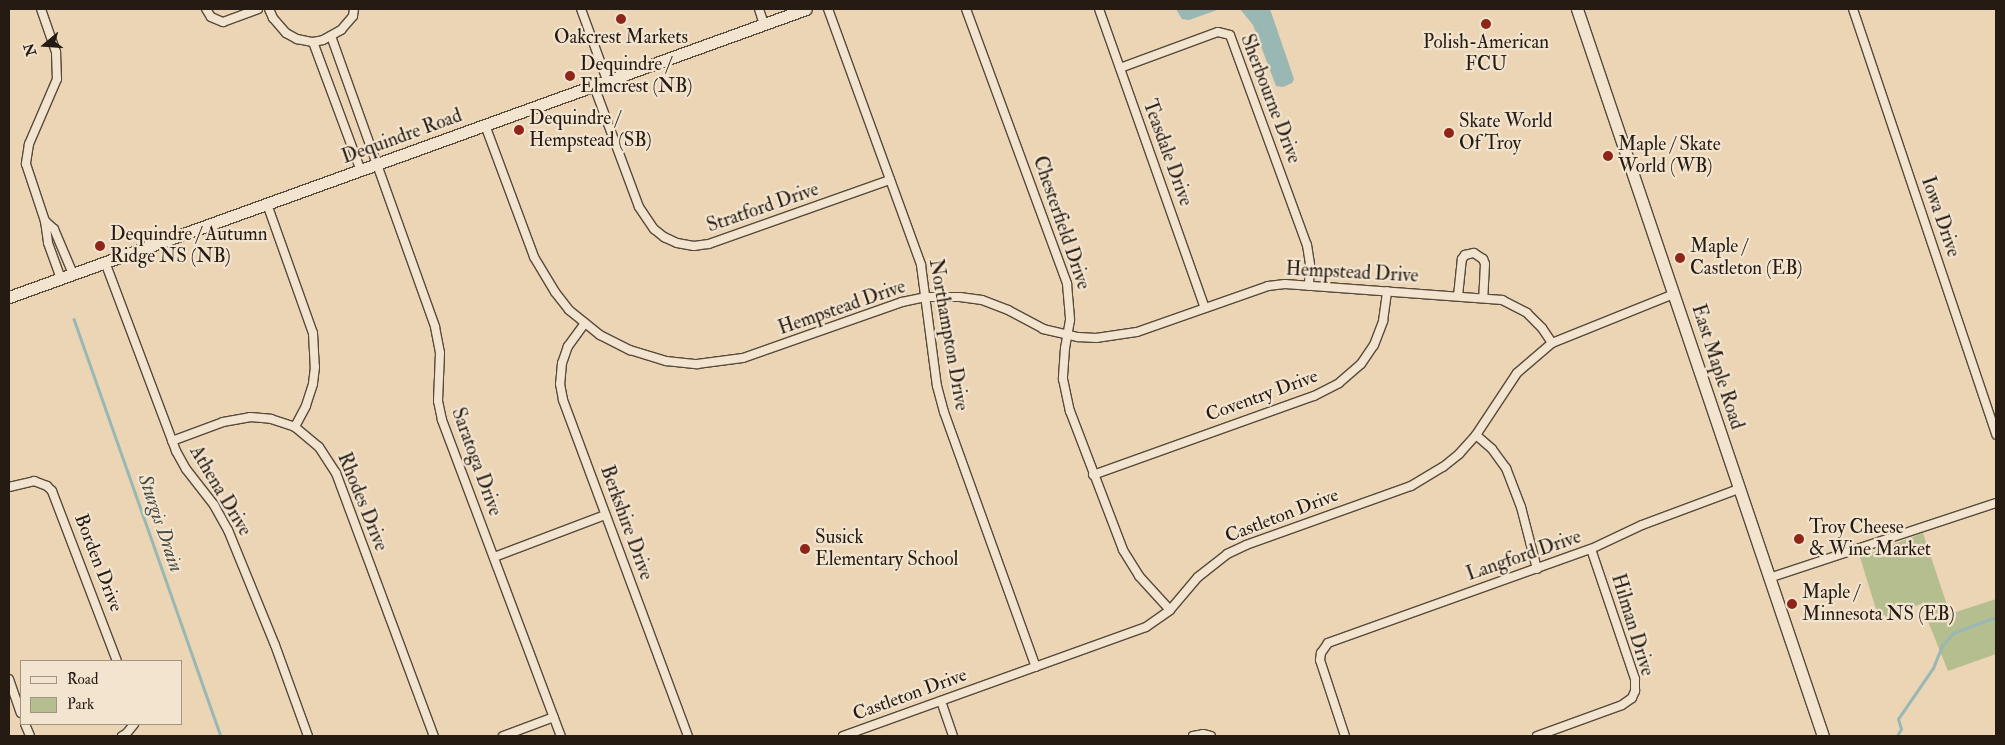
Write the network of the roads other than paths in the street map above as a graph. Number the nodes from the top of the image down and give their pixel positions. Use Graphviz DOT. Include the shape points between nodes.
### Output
graph roads {
  1 [pos="41,9"];
  2 [pos="206,9"];
  3 [pos="258,9"];
  4 [pos="269,9"];
  5 [pos="354,9"];
  6 [pos="581,9"];
  7 [pos="759,9"];
  8 [pos="806,9"];
  9 [pos="828,9"];
  10 [pos="966,9"];
  11 [pos="1099,9"];
  12 [pos="1577,9"];
  13 [pos="1853,9"];
  14 [pos="764,24"];
  15 [pos="331,36"];
  16 [pos="313,42"];
  17 [pos="1120,68"];
  18 [pos="607,80"];
  19 [pos="594,86"];
  20 [pos="485,125"];
  21 [pos="376,166"];
  22 [pos="361,171"];
  23 [pos="890,180"];
  24 [pos="267,204"];
  25 [pos="45,221"];
  26 [pos="105,262"];
  27 [pos="73,274"];
  28 [pos="61,278"];
  29 [pos="1309,286"];
  30 [pos="1387,291"];
  31 [pos="1674,294"];
  32 [pos="1458,296"];
  33 [pos="9,297"];
  34 [pos="926,298"];
  35 [pos="1483,298"];
  36 [pos="1205,308"];
  37 [pos="584,324"];
  38 [pos="1067,335"];
  39 [pos="1552,343"];
  40 [pos="295,427"];
  41 [pos="1476,435"];
  42 [pos="1996,435"];
  43 [pos="172,441"];
  44 [pos="1093,475"];
  45 [pos="9,487"];
  46 [pos="1739,489"];
  47 [pos="1996,502"];
  48 [pos="605,515"];
  49 [pos="1591,549"];
  50 [pos="494,557"];
  51 [pos="1537,568"];
  52 [pos="1769,578"];
  53 [pos="1170,610"];
  54 [pos="117,660"];
  55 [pos="1036,667"];
  56 [pos="9,679"];
  57 [pos="940,701"];
  58 [pos="20,710"];
  59 [pos="554,717"];
  60 [pos="133,725"];
  61 [pos="122,736"];
  62 [pos="308,736"];
  63 [pos="434,736"];
  64 [pos="503,736"];
  65 [pos="561,736"];
  66 [pos="688,736"];
  67 [pos="843,736"];
  68 [pos="953,736"];
  69 [pos="1193,736"];
  70 [pos="1211,736"];
  71 [pos="1345,736"];
  72 [pos="1537,736"];
  73 [pos="1823,736"];
  1 -- 25 [label="street" via="56,52 57,79 29,144 26,164"];
  2 -- 3 [label="street" via="210,17 223,22"];
  4 -- 16 [label="street" via="286,33"];
  5 -- 15 [label="street" via="347,24"];
  6 -- 18 [label="street"];
  7 -- 14 [label="street"];
  8 -- 14 [label="main road, Dequindre Road"];
  9 -- 23 [label="street, Northampton Drive"];
  10 -- 38 [label="street, Chesterfield Drive" via="1068,284 1071,304"];
  11 -- 17 [label="street, Teasdale Drive"];
  12 -- 31 [label="main road, East Maple Road"];
  13 -- 42 [label="street, Iowa Drive"];
  14 -- 18 [label="main road, Dequindre Road"];
  15 -- 16 [label="street"];
  15 -- 21 [label="street, Saratoga Drive"];
  16 -- 22 [label="street"];
  17 -- 29 [label="street, Sherbourne Drive" via="1218,32 1230,35 1307,245"];
  17 -- 36 [label="street, Teasdale Drive"];
  18 -- 19 [label="main road, Dequindre Road"];
  19 -- 20 [label="main road, Dequindre Road"];
  19 -- 23 [label="street, Stratford Drive" via="643,214 659,234 677,243 709,244"];
  20 -- 21 [label="main road, Dequindre Road"];
  20 -- 37 [label="street, Hempstead Drive" via="534,257 555,292"];
  21 -- 22 [label="main road, Dequindre Road"];
  21 -- 50 [label="street, Saratoga Drive" via="435,327 440,353 440,410"];
  22 -- 24 [label="main road, Dequindre Road"];
  23 -- 34 [label="street, Northampton Drive" via="921,265"];
  24 -- 26 [label="main road, Dequindre Road"];
  24 -- 40 [label="street" via="313,333 313,384"];
  25 -- 27 [label="street" via="54,229"];
  25 -- 28 [label="street" via="48,244"];
  26 -- 27 [label="main road, Dequindre Road"];
  26 -- 43 [label="street, Athena Drive"];
  27 -- 28 [label="main road, Dequindre Road"];
  28 -- 33 [label="main road, Dequindre Road"];
  29 -- 30 [label="street, Hempstead Drive"];
  29 -- 36 [label="street, Hempstead Drive" via="1268,286"];
  30 -- 32 [label="street, Hempstead Drive"];
  30 -- 44 [label="street, Coventry Drive" via="1383,320 1374,345 1361,364 1339,383 1314,396"];
  31 -- 39 [label="street, Castleton Drive"];
  31 -- 46 [label="main road, East Maple Road"];
  32 -- 35 [label="street, Hempstead Drive"];
  32 -- 35 [label="street" via="1462,259 1474,253 1485,264"];
  34 -- 37 [label="street, Hempstead Drive" via="893,306 743,358 697,364 642,355 616,344"];
  34 -- 38 [label="street, Hempstead Drive" via="982,300 1043,329"];
  34 -- 55 [label="street, Northampton Drive" via="935,374 944,412"];
  35 -- 39 [label="street, Hempstead Drive" via="1512,304 1527,313"];
  36 -- 38 [label="street, Hempstead Drive" via="1120,336"];
  37 -- 48 [label="street, Berkshire Drive" via="565,353 560,373 561,392"];
  38 -- 44 [label="street, Chesterfield Drive" via="1063,362 1065,393"];
  39 -- 41 [label="street, Castleton Drive" via="1517,373"];
  40 -- 43 [label="street, Rhodes Drive" via="272,418 250,416"];
  40 -- 63 [label="street, Rhodes Drive" via="319,447 336,474"];
  41 -- 51 [label="street" via="1506,468 1521,507"];
  41 -- 53 [label="street, Castleton Drive" via="1443,467 1410,486 1246,545 1222,558 1198,577"];
  43 -- 62 [label="street, Athena Drive" via="186,469 214,505 228,530"];
  44 -- 53 [label="street, Chesterfield Drive" via="1129,562"];
  45 -- 54 [label="street, Borden Drive" via="26,481 40,482 48,486 55,496"];
  46 -- 49 [label="street, Langford Drive" via="1642,525"];
  46 -- 52 [label="main road, East Maple Road"];
  47 -- 52 [label="street"];
  48 -- 50 [label="street"];
  48 -- 66 [label="street, Berkshire Drive"];
  49 -- 51 [label="street, Langford Drive"];
  49 -- 72 [label="street, Hilman Drive" via="1635,679 1635,691 1632,698 1622,705"];
  50 -- 59 [label="street, Saratoga Drive"];
  51 -- 71 [label="street, Langford Drive" via="1328,643 1321,653 1322,667"];
  52 -- 73 [label="main road, East Maple Road"];
  53 -- 55 [label="street, Castleton Drive" via="1146,627"];
  55 -- 57 [label="street, Castleton Drive"];
  56 -- 58 [label="street"];
  57 -- 67 [label="street, Castleton Drive"];
  57 -- 68 [label="street"];
  59 -- 64 [label="street"];
  59 -- 65 [label="street, Saratoga Drive"];
  60 -- 61 [label="street"];
  69 -- 70 [label="street"];
}
